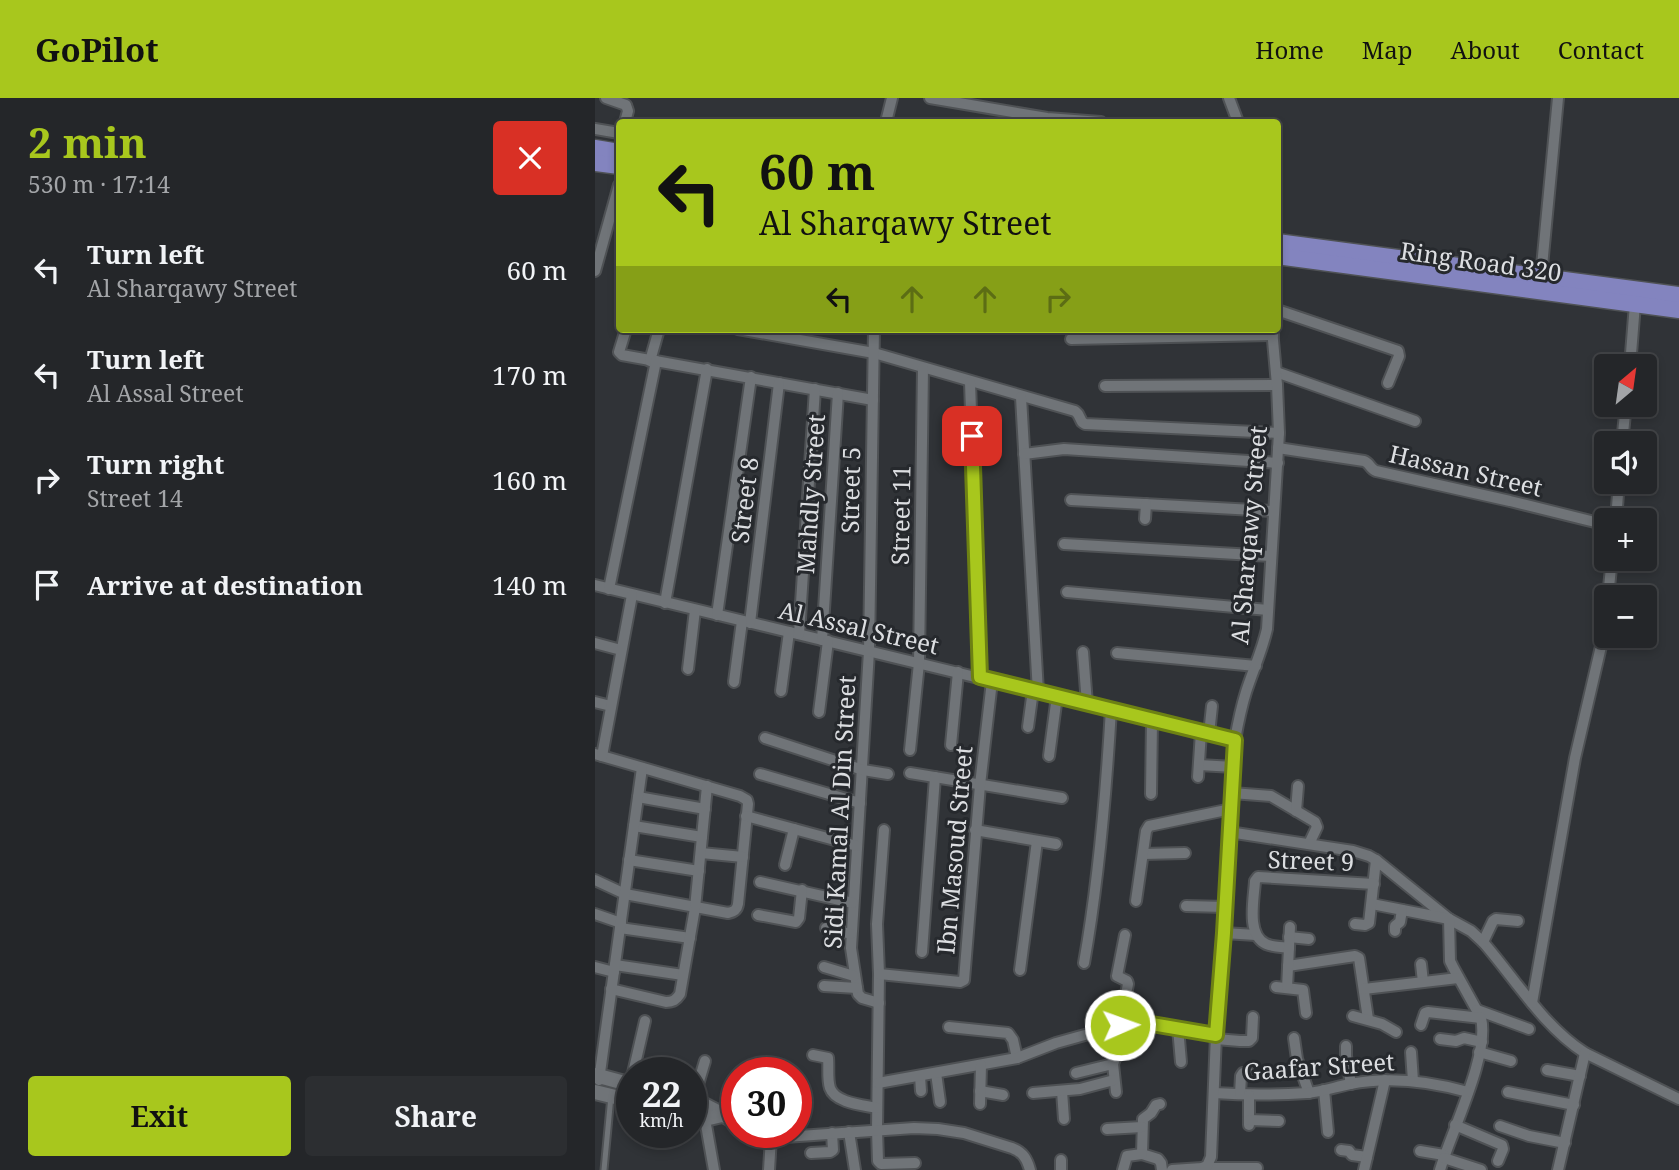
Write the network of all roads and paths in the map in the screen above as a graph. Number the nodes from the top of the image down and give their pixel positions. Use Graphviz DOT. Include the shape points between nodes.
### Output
graph roads {
  1 [pos="606,98"];
  2 [pos="892,98"];
  3 [pos="930,98"];
  4 [pos="1229,98"];
  5 [pos="1558,98"];
  6 [pos="626,119"];
  7 [pos="887,119"];
  8 [pos="1060,119"];
  9 [pos="1237,119"];
  10 [pos="595,129"];
  11 [pos="616,132"];
  12 [pos="595,148"];
  13 [pos="616,152"];
  14 [pos="616,154"];
  15 [pos="595,163"];
  16 [pos="616,196"];
  17 [pos="1281,243"];
  18 [pos="1281,256"];
  19 [pos="1412,267"];
  20 [pos="595,271"];
  21 [pos="1541,277"];
  22 [pos="1679,295"];
  23 [pos="1635,304"];
  24 [pos="1679,310"];
  25 [pos="1281,311"];
  26 [pos="625,333"];
  27 [pos="658,333"];
  28 [pos="760,333"];
  29 [pos="874,333"];
  30 [pos="1243,333"];
  31 [pos="1272,333"];
  32 [pos="1071,339"];
  33 [pos="874,354"];
  34 [pos="1630,354"];
  35 [pos="653,361"];
  36 [pos="923,368"];
  37 [pos="707,369"];
  38 [pos="1276,372"];
  39 [pos="751,377"];
  40 [pos="970,382"];
  41 [pos="779,383"];
  42 [pos="1388,383"];
  43 [pos="1105,386"];
  44 [pos="1277,386"];
  45 [pos="815,389"];
  46 [pos="838,393"];
  47 [pos="1021,397"];
  48 [pos="873,400"];
  49 [pos="1415,421"];
  50 [pos="1279,433"];
  51 [pos="1278,449"];
  52 [pos="1024,454"];
  53 [pos="1278,463"];
  54 [pos="1071,500"];
  55 [pos="1146,504"];
  56 [pos="1273,511"];
  57 [pos="1145,519"];
  58 [pos="1594,522"];
  59 [pos="1064,544"];
  60 [pos="1271,556"];
  61 [pos="595,585"];
  62 [pos="609,589"];
  63 [pos="1067,592"];
  64 [pos="632,594"];
  65 [pos="665,603"];
  66 [pos="695,610"];
  67 [pos="1268,610"];
  68 [pos="717,615"];
  69 [pos="746,622"];
  70 [pos="794,633"];
  71 [pos="825,640"];
  72 [pos="595,643"];
  73 [pos="1601,648"];
  74 [pos="621,650"];
  75 [pos="869,651"];
  76 [pos="1083,652"];
  77 [pos="1117,653"];
  78 [pos="919,663"];
  79 [pos="1257,666"];
  80 [pos="688,669"];
  81 [pos="958,672"];
  82 [pos="980,677"];
  83 [pos="992,681"];
  84 [pos="734,682"];
  85 [pos="781,691"];
  86 [pos="1035,691"];
  87 [pos="1057,696"];
  88 [pos="595,702"];
  89 [pos="1087,704"];
  90 [pos="611,706"];
  91 [pos="1212,706"];
  92 [pos="1111,709"];
  93 [pos="820,712"];
  94 [pos="1153,720"];
  95 [pos="1028,727"];
  96 [pos="1205,733"];
  97 [pos="765,738"];
  98 [pos="1235,740"];
  99 [pos="951,745"];
  100 [pos="910,750"];
  101 [pos="599,755"];
  102 [pos="1049,756"];
  103 [pos="642,768"];
  104 [pos="1234,768"];
  105 [pos="863,770"];
  106 [pos="910,773"];
  107 [pos="760,774"];
  108 [pos="888,774"];
  109 [pos="935,777"];
  110 [pos="980,785"];
  111 [pos="707,786"];
  112 [pos="1298,786"];
  113 [pos="1232,793"];
  114 [pos="1151,794"];
  115 [pos="638,797"];
  116 [pos="1062,798"];
  117 [pos="860,803"];
  118 [pos="705,808"];
  119 [pos="1231,809"];
  120 [pos="1296,811"];
  121 [pos="746,816"];
  122 [pos="634,826"];
  123 [pos="794,829"];
  124 [pos="884,830"];
  125 [pos="975,831"];
  126 [pos="1229,832"];
  127 [pos="702,837"];
  128 [pos="1037,841"];
  129 [pos="1056,844"];
  130 [pos="1309,845"];
  131 [pos="857,846"];
  132 [pos="701,853"];
  133 [pos="1185,853"];
  134 [pos="1143,854"];
  135 [pos="743,857"];
  136 [pos="629,860"];
  137 [pos="1377,860"];
  138 [pos="785,865"];
  139 [pos="699,871"];
  140 [pos="595,880"];
  141 [pos="760,881"];
  142 [pos="1374,884"];
  143 [pos="802,890"];
  144 [pos="625,894"];
  145 [pos="1136,901"];
  146 [pos="853,902"];
  147 [pos="1372,904"];
  148 [pos="1186,906"];
  149 [pos="1226,907"];
  150 [pos="695,908"];
  151 [pos="1402,910"];
  152 [pos="595,914"];
  153 [pos="758,915"];
  154 [pos="1449,919"];
  155 [pos="1518,921"];
  156 [pos="1355,924"];
  157 [pos="620,926"];
  158 [pos="827,928"];
  159 [pos="1395,931"];
  160 [pos="1224,933"];
  161 [pos="851,934"];
  162 [pos="1125,935"];
  163 [pos="1255,935"];
  164 [pos="1289,937"];
  165 [pos="690,938"];
  166 [pos="1309,939"];
  167 [pos="1483,942"];
  168 [pos="922,952"];
  169 [pos="1084,963"];
  170 [pos="1421,964"];
  171 [pos="1288,966"];
  172 [pos="595,967"];
  173 [pos="824,967"];
  174 [pos="614,969"];
  175 [pos="1020,970"];
  176 [pos="879,974"];
  177 [pos="683,975"];
  178 [pos="855,976"];
  179 [pos="1458,978"];
  180 [pos="1423,982"];
  181 [pos="824,986"];
  182 [pos="857,988"];
  183 [pos="611,989"];
  184 [pos="1364,989"];
  185 [pos="879,1003"];
  186 [pos="1532,1003"];
  187 [pos="1306,1013"];
  188 [pos="1479,1014"];
  189 [pos="1353,1016"];
  190 [pos="1253,1017"];
  191 [pos="1368,1019"];
  192 [pos="645,1021"];
  193 [pos="1124,1024"];
  194 [pos="1421,1025"];
  195 [pos="949,1027"];
  196 [pos="1178,1028"];
  197 [pos="1529,1029"];
  198 [pos="1396,1032"];
  199 [pos="1216,1037"];
  200 [pos="1294,1038"];
  201 [pos="1440,1039"];
  202 [pos="1346,1046"];
  203 [pos="1481,1047"];
  204 [pos="1411,1052"];
  205 [pos="1585,1053"];
  206 [pos="813,1055"];
  207 [pos="637,1057"];
  208 [pos="1017,1058"];
  209 [pos="1511,1061"];
  210 [pos="1181,1062"];
  211 [pos="1113,1064"];
  212 [pos="981,1065"];
  213 [pos="1547,1070"];
  214 [pos="936,1073"];
  215 [pos="1076,1073"];
  216 [pos="1248,1073"];
  217 [pos="920,1076"];
  218 [pos="1580,1076"];
  219 [pos="602,1077"];
  220 [pos="1114,1080"];
  221 [pos="1385,1080"];
  222 [pos="1413,1080"];
  223 [pos="878,1083"];
  224 [pos="1351,1084"];
  225 [pos="1324,1090"];
  226 [pos="921,1091"];
  227 [pos="980,1091"];
  228 [pos="1062,1091"];
  229 [pos="1116,1092"];
  230 [pos="1468,1092"];
  231 [pos="1509,1092"];
  232 [pos="601,1093"];
  233 [pos="1033,1093"];
  234 [pos="1214,1093"];
  235 [pos="1309,1093"];
  236 [pos="1244,1094"];
  237 [pos="1003,1095"];
  238 [pos="1679,1099"];
  239 [pos="940,1102"];
  240 [pos="980,1104"];
  241 [pos="1160,1104"];
  242 [pos="1574,1105"];
  243 [pos="877,1108"];
  244 [pos="1064,1119"];
  245 [pos="1279,1121"];
  246 [pos="1455,1125"];
  247 [pos="1500,1126"];
  248 [pos="1142,1128"];
  249 [pos="1107,1129"];
  250 [pos="877,1130"];
  251 [pos="849,1132"];
  252 [pos="1328,1132"];
  253 [pos="832,1133"];
  254 [pos="812,1135"];
  255 [pos="1566,1143"];
  256 [pos="707,1148"];
  257 [pos="766,1148"];
  258 [pos="1341,1150"];
  259 [pos="1420,1151"];
  260 [pos="811,1153"];
  261 [pos="1142,1154"];
  262 [pos="1444,1156"];
  263 [pos="1367,1157"];
  264 [pos="1499,1161"];
  265 [pos="915,1163"];
  266 [pos="1202,1168"];
  267 [pos="1257,1168"];
  268 [pos="604,1170"];
  269 [pos="714,1170"];
  270 [pos="769,1170"];
  271 [pos="855,1170"];
  272 [pos="1030,1170"];
  273 [pos="1123,1170"];
  274 [pos="1162,1170"];
  275 [pos="1173,1170"];
  276 [pos="1364,1170"];
  277 [pos="1440,1170"];
  278 [pos="1481,1170"];
  279 [pos="1558,1170"];
  1 -- 6 [label="street" via="626,105"];
  2 -- 7 [label="street"];
  3 -- 8 [label="street"];
  4 -- 9 [label="street"];
  5 -- 21 [label="street"];
  10 -- 11 [label="street"];
  12 -- 13 [label="main road"];
  14 -- 15 [label="main road"];
  16 -- 20 [label="street"];
  17 -- 19 [label="main road, Ring Road 320"];
  18 -- 19 [label="main road, Ring Road 320"];
  19 -- 21 [label="main road, Ring Road 320"];
  19 -- 23 [label="main road, Ring Road 320"];
  21 -- 22 [label="main road, Ring Road 320"];
  23 -- 24 [label="main road, Ring Road 320"];
  23 -- 34 [label="street"];
  25 -- 42 [label="street" via="1398,351"];
  26 -- 35 [label="street" via="619,354"];
  27 -- 35 [label="street"];
  28 -- 33 [label="street"];
  29 -- 33 [label="street, Street 5"];
  30 -- 32 [label="street"];
  31 -- 38 [label="street, Al Sharqawy Street"];
  33 -- 36 [label="street"];
  33 -- 48 [label="street, Street 5"];
  35 -- 37 [label="street"];
  35 -- 62 [label="street"];
  36 -- 40 [label="street"];
  36 -- 78 [label="street, Street 11"];
  37 -- 39 [label="street"];
  37 -- 65 [label="street"];
  38 -- 44 [label="street, Al Sharqawy Street"];
  38 -- 49 [label="street"];
  39 -- 41 [label="street"];
  39 -- 68 [label="street"];
  40 -- 47 [label="street"];
  40 -- 82 [label="street"];
  41 -- 45 [label="street"];
  41 -- 69 [label="street, Street 8"];
  43 -- 44 [label="street"];
  44 -- 50 [label="street, Al Sharqawy Street"];
  45 -- 46 [label="street"];
  45 -- 70 [label="street"];
  46 -- 48 [label="street"];
  46 -- 71 [label="street, Mahdly Street"];
  47 -- 50 [label="street" via="1075,411 1086,424"];
  47 -- 52 [label="street"];
  48 -- 75 [label="street, Street 5"];
  50 -- 51 [label="street, Al Sharqawy Street"];
  51 -- 53 [label="street, Al Sharqawy Street"];
  51 -- 58 [label="street, Hassan Street" via="1364,461 1376,471"];
  52 -- 53 [label="street" via="1073,450"];
  52 -- 86 [label="street"];
  53 -- 56 [label="street, Al Sharqawy Street"];
  54 -- 55 [label="street"];
  55 -- 56 [label="street"];
  55 -- 57 [label="street"];
  56 -- 60 [label="street, Al Sharqawy Street"];
  59 -- 60 [label="street"];
  60 -- 67 [label="street, Al Sharqawy Street"];
  61 -- 62 [label="street, Al Assal Street"];
  62 -- 64 [label="street, Al Assal Street"];
  63 -- 67 [label="street"];
  64 -- 65 [label="street, Al Assal Street"];
  64 -- 74 [label="street"];
  65 -- 66 [label="street, Al Assal Street"];
  66 -- 68 [label="street, Al Assal Street"];
  66 -- 80 [label="street"];
  67 -- 79 [label="street, Al Sharqawy Street"];
  68 -- 69 [label="street, Al Assal Street"];
  69 -- 70 [label="street, Al Assal Street"];
  69 -- 84 [label="street, Street 8"];
  70 -- 71 [label="street, Al Assal Street"];
  70 -- 85 [label="street"];
  71 -- 75 [label="street, Al Assal Street"];
  71 -- 93 [label="street, Mahdly Street"];
  72 -- 74 [label="street"];
  73 -- 186 [label="street" via="1575,758"];
  74 -- 90 [label="street"];
  75 -- 78 [label="street, Al Assal Street"];
  75 -- 105 [label="street, Sidi Kamal Al Din Street"];
  76 -- 89 [label="street"];
  77 -- 79 [label="street"];
  78 -- 81 [label="street, Al Assal Street"];
  78 -- 100 [label="street, Street 11"];
  79 -- 98 [label="street, Al Sharqawy Street"];
  81 -- 82 [label="street, Al Assal Street"];
  81 -- 99 [label="street"];
  82 -- 83 [label="street, Al Assal Street"];
  83 -- 86 [label="street, Al Assal Street"];
  83 -- 110 [label="street, Ibn Masoud Street"];
  86 -- 87 [label="street, Al Assal Street"];
  86 -- 95 [label="street"];
  87 -- 89 [label="street, Al Assal Street"];
  87 -- 102 [label="street"];
  88 -- 90 [label="street"];
  89 -- 92 [label="street, Al Assal Street"];
  90 -- 101 [label="street"];
  91 -- 96 [label="street"];
  92 -- 94 [label="street, Al Assal Street"];
  92 -- 169 [label="street" via="1102,835"];
  94 -- 96 [label="street, Al Assal Street"];
  94 -- 114 [label="street"];
  96 -- 98 [label="street, Al Assal Street"];
  96 -- 104 [label="street" via="1199,771"];
  97 -- 105 [label="street"];
  98 -- 104 [label="street, Al Sharqawy Street"];
  101 -- 103 [label="street"];
  103 -- 111 [label="street"];
  103 -- 115 [label="street"];
  104 -- 113 [label="street, Al Sharqawy Street"];
  105 -- 108 [label="street"];
  105 -- 117 [label="street, Sidi Kamal Al Din Street"];
  106 -- 109 [label="street"];
  107 -- 117 [label="street"];
  109 -- 110 [label="street"];
  109 -- 168 [label="street"];
  110 -- 116 [label="street"];
  110 -- 125 [label="street, Ibn Masoud Street"];
  111 -- 118 [label="street"];
  111 -- 121 [label="street" via="744,797"];
  112 -- 120 [label="street"];
  113 -- 119 [label="street, Al Sharqawy Street"];
  113 -- 120 [label="street" via="1271,796"];
  115 -- 118 [label="street"];
  115 -- 122 [label="street"];
  117 -- 131 [label="street, Sidi Kamal Al Din Street"];
  118 -- 127 [label="street"];
  119 -- 126 [label="street, Al Sharqawy Street"];
  119 -- 134 [label="street" via="1149,826"];
  120 -- 130 [label="street" via="1317,824"];
  121 -- 123 [label="street"];
  121 -- 135 [label="street"];
  122 -- 127 [label="street"];
  122 -- 136 [label="street"];
  123 -- 131 [label="street"];
  123 -- 138 [label="street"];
  124 -- 176 [label="street" via="877,924"];
  125 -- 128 [label="street"];
  125 -- 176 [label="street, Ibn Masoud Street" via="964,980"];
  126 -- 130 [label="street"];
  126 -- 149 [label="street, Al Sharqawy Street"];
  127 -- 132 [label="street"];
  128 -- 129 [label="street"];
  128 -- 175 [label="street"];
  130 -- 137 [label="street" via="1353,851"];
  131 -- 146 [label="street, Sidi Kamal Al Din Street"];
  132 -- 135 [label="street"];
  132 -- 139 [label="street"];
  133 -- 134 [label="street"];
  134 -- 145 [label="street"];
  135 -- 150 [label="street" via="737,909 728,914"];
  136 -- 139 [label="street"];
  136 -- 144 [label="street"];
  137 -- 142 [label="street"];
  137 -- 154 [label="street"];
  139 -- 150 [label="street"];
  140 -- 144 [label="street"];
  141 -- 143 [label="street"];
  142 -- 147 [label="street"];
  142 -- 163 [label="street, Street 9" via="1258,877"];
  143 -- 146 [label="street"];
  143 -- 153 [label="street" via="796,922"];
  144 -- 150 [label="street"];
  144 -- 157 [label="street"];
  146 -- 161 [label="street, Sidi Kamal Al Din Street"];
  147 -- 151 [label="street"];
  147 -- 156 [label="street" via="1369,923"];
  148 -- 149 [label="street"];
  149 -- 160 [label="street, Al Sharqawy Street"];
  150 -- 165 [label="street"];
  151 -- 154 [label="street"];
  151 -- 159 [label="street"];
  152 -- 157 [label="street"];
  154 -- 167 [label="street"];
  154 -- 179 [label="street" via="1450,961"];
  155 -- 167 [label="street" via="1496,919"];
  157 -- 165 [label="street"];
  157 -- 174 [label="street"];
  158 -- 161 [label="street"];
  160 -- 163 [label="street"];
  160 -- 199 [label="street, Al Sharqawy Street"];
  161 -- 178 [label="street, Sidi Kamal Al Din Street"];
  162 -- 193 [label="street" via="1117,976 1128,981"];
  163 -- 164 [label="street" via="1265,943"];
  164 -- 166 [label="street"];
  164 -- 171 [label="street"];
  165 -- 177 [label="street"];
  167 -- 186 [label="street"];
  170 -- 180 [label="street"];
  171 -- 184 [label="street" via="1357,956"];
  171 -- 187 [label="street" via="1282,987 1303,990"];
  172 -- 174 [label="street"];
  173 -- 178 [label="street"];
  174 -- 177 [label="street"];
  174 -- 183 [label="street"];
  176 -- 185 [label="street"];
  177 -- 183 [label="street" via="680,994 672,1002"];
  178 -- 182 [label="street, Sidi Kamal Al Din Street"];
  179 -- 180 [label="street"];
  179 -- 188 [label="street"];
  180 -- 184 [label="street"];
  181 -- 182 [label="street"];
  182 -- 185 [label="street" via="862,998"];
  183 -- 219 [label="street"];
  184 -- 191 [label="street"];
  185 -- 223 [label="street"];
  186 -- 205 [label="street"];
  188 -- 194 [label="street" via="1428,1012"];
  188 -- 197 [label="street"];
  188 -- 203 [label="street"];
  189 -- 191 [label="street"];
  190 -- 199 [label="street" via="1251,1040"];
  191 -- 198 [label="street"];
  192 -- 207 [label="street"];
  193 -- 196 [label="street"];
  193 -- 208 [label="street"];
  193 -- 211 [label="street"];
  195 -- 208 [label="street" via="1008,1033"];
  196 -- 199 [label="street"];
  196 -- 210 [label="street"];
  199 -- 234 [label="street, Al Sharqawy Street"];
  200 -- 235 [label="street"];
  201 -- 203 [label="street" via="1462,1037"];
  202 -- 224 [label="street"];
  203 -- 209 [label="street"];
  203 -- 230 [label="street"];
  204 -- 222 [label="street"];
  205 -- 218 [label="street"];
  205 -- 238 [label="street"];
  206 -- 243 [label="street" via="828,1058 829,1086 837,1097"];
  208 -- 212 [label="street"];
  211 -- 215 [label="street"];
  211 -- 220 [label="street"];
  212 -- 214 [label="street"];
  212 -- 227 [label="street"];
  213 -- 218 [label="street"];
  214 -- 217 [label="street"];
  214 -- 239 [label="street"];
  216 -- 236 [label="street" via="1242,1074"];
  217 -- 223 [label="street"];
  217 -- 226 [label="street"];
  218 -- 242 [label="street"];
  219 -- 232 [label="street"];
  220 -- 228 [label="street"];
  220 -- 229 [label="street"];
  221 -- 222 [label="street, Gaafar Street"];
  221 -- 224 [label="street, Gaafar Street"];
  221 -- 263 [label="street"];
  222 -- 230 [label="street, Gaafar Street"];
  223 -- 243 [label="street"];
  224 -- 225 [label="street, Gaafar Street"];
  225 -- 235 [label="street, Gaafar Street"];
  225 -- 252 [label="street"];
  227 -- 237 [label="street"];
  227 -- 240 [label="street"];
  228 -- 233 [label="street"];
  228 -- 244 [label="street"];
  230 -- 246 [label="street"];
  231 -- 242 [label="street"];
  232 -- 268 [label="lane"];
  234 -- 236 [label="street, Gaafar Street"];
  234 -- 266 [label="street, Al Sharqawy Street" via="1211,1157"];
  235 -- 236 [label="street, Gaafar Street"];
  236 -- 245 [label="street" via="1249,1123"];
  241 -- 248 [label="street" via="1143,1119"];
  242 -- 255 [label="street"];
  243 -- 250 [label="street"];
  246 -- 262 [label="street"];
  246 -- 264 [label="street" via="1502,1145"];
  247 -- 255 [label="street"];
  248 -- 249 [label="street"];
  248 -- 261 [label="street"];
  250 -- 251 [label="street"];
  250 -- 265 [label="street" via="879,1163"];
  250 -- 272 [label="street" via="938,1129 988,1139 1020,1151"];
  251 -- 253 [label="street"];
  251 -- 271 [label="street"];
  253 -- 254 [label="street"];
  253 -- 260 [label="street" via="830,1152"];
  255 -- 279 [label="street"];
  256 -- 269 [label="street"];
  257 -- 270 [label="street"];
  258 -- 263 [label="street"];
  259 -- 262 [label="street"];
  261 -- 273 [label="street" via="1127,1156"];
  261 -- 274 [label="street" via="1158,1159"];
  262 -- 277 [label="street"];
  262 -- 278 [label="street"];
  263 -- 276 [label="street"];
  266 -- 267 [label="street"];
  266 -- 275 [label="street"];
}
